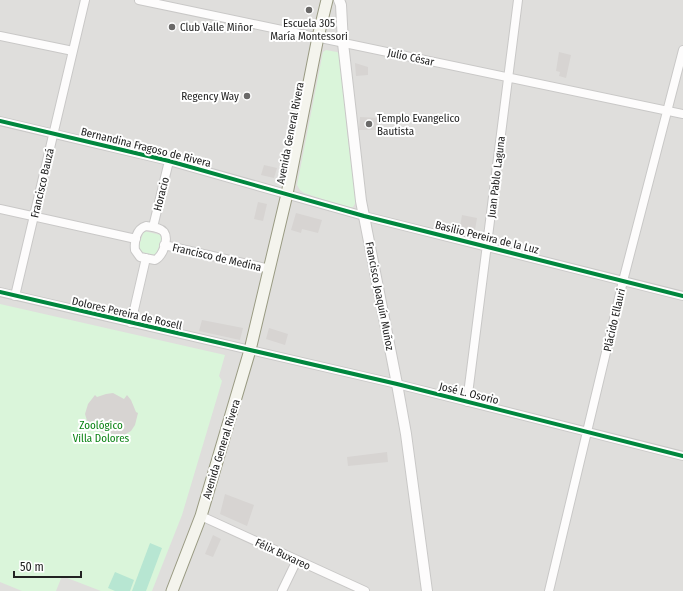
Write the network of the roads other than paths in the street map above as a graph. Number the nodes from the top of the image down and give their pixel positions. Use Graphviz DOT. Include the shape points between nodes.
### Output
graph roads {
  1 [pos="85,0"];
  2 [pos="139,0"];
  3 [pos="327,0"];
  4 [pos="339,0"];
  5 [pos="518,0"];
  6 [pos="0,36"];
  7 [pos="318,37"];
  8 [pos="343,43"];
  9 [pos="683,50"];
  10 [pos="73,51"];
  11 [pos="509,78"];
  12 [pos="668,110"];
  13 [pos="683,114"];
  14 [pos="0,121"];
  15 [pos="54,133"];
  16 [pos="169,160"];
  17 [pos="287,194"];
  18 [pos="0,209"];
  19 [pos="364,216"];
  20 [pos="34,217"];
  21 [pos="153,227"];
  22 [pos="136,236"];
  23 [pos="164,245"];
  24 [pos="487,246"];
  25 [pos="146,258"];
  26 [pos="270,269"];
  27 [pos="623,281"];
  28 [pos="0,292"];
  29 [pos="15,296"];
  30 [pos="683,296"];
  31 [pos="131,323"];
  32 [pos="250,350"];
  33 [pos="397,384"];
  34 [pos="467,402"];
  35 [pos="588,432"];
  36 [pos="683,456"];
  37 [pos="201,516"];
  38 [pos="297,560"];
  39 [pos="172,591"];
  40 [pos="282,591"];
  41 [pos="365,591"];
  42 [pos="427,591"];
  43 [pos="549,591"];
  1 -- 10 [label="street, Francisco Bauzá"];
  2 -- 7 [label="street, Julio César"];
  3 -- 7 [label="main road, Avenida General Rivera"];
  4 -- 8 [label="street, Francisco Joaquín Muñoz"];
  5 -- 11 [label="street, Juan Pablo Laguna"];
  6 -- 10 [label="street"];
  7 -- 8 [label="street, Julio César"];
  7 -- 17 [label="main road, Avenida General Rivera"];
  8 -- 11 [label="street, Julio César"];
  8 -- 19 [label="street, Francisco Joaquín Muñoz"];
  9 -- 12 [label="street, Plácido Ellauri"];
  10 -- 15 [label="street, Francisco Bauzá"];
  11 -- 12 [label="street, Julio César"];
  11 -- 24 [label="street, Juan Pablo Laguna"];
  12 -- 13 [label="street, Julio César"];
  12 -- 27 [label="street, Plácido Ellauri"];
  14 -- 15 [label="street, Bernandina Fragoso de Rivera"];
  15 -- 16 [label="street, Bernandina Fragoso de Rivera"];
  15 -- 20 [label="street, Francisco Bauzá"];
  16 -- 17 [label="street, Bernandina Fragoso de Rivera"];
  16 -- 21 [label="street, Horacio"];
  17 -- 19 [label="street, Basilio Pereira de la Luz"];
  17 -- 26 [label="main road, Avenida General Rivera"];
  18 -- 20 [label="street"];
  19 -- 24 [label="street, Basilio Pereira de la Luz"];
  19 -- 33 [label="street, Francisco Joaquín Muñoz"];
  20 -- 22 [label="street"];
  20 -- 29 [label="street, Francisco Bauzá"];
  21 -- 22 [label="street" via="142,227"];
  21 -- 23 [label="street, Francisco de Medina" via="163,231"];
  22 -- 25 [label="street" via="135,250"];
  23 -- 25 [label="street, Francisco de Medina" via="161,256 155,260"];
  23 -- 26 [label="street, Francisco de Medina"];
  24 -- 27 [label="street, Basilio Pereira de la Luz"];
  24 -- 34 [label="street, Juan Pablo Laguna"];
  25 -- 31 [label="street"];
  26 -- 32 [label="main road, Avenida General Rivera"];
  27 -- 30 [label="street, Basilio Pereira de la Luz"];
  27 -- 35 [label="street, Plácido Ellauri"];
  28 -- 29 [label="street, Dolores Pereira de Rosell"];
  29 -- 31 [label="street, Dolores Pereira de Rosell"];
  31 -- 32 [label="street, Dolores Pereira de Rosell"];
  32 -- 33 [label="street, José L. Osorio"];
  32 -- 37 [label="main road, Avenida General Rivera"];
  33 -- 34 [label="street, José L. Osorio"];
  33 -- 42 [label="street, Francisco Joaquín Muñoz"];
  34 -- 35 [label="street, José L. Osorio"];
  35 -- 36 [label="street, José L. Osorio"];
  35 -- 43 [label="street, Plácido Ellauri"];
  37 -- 38 [label="street, Félix Buxareo"];
  37 -- 39 [label="main road, Avenida General Rivera"];
  38 -- 40 [label="street"];
  38 -- 41 [label="street, Félix Buxareo"];
}
